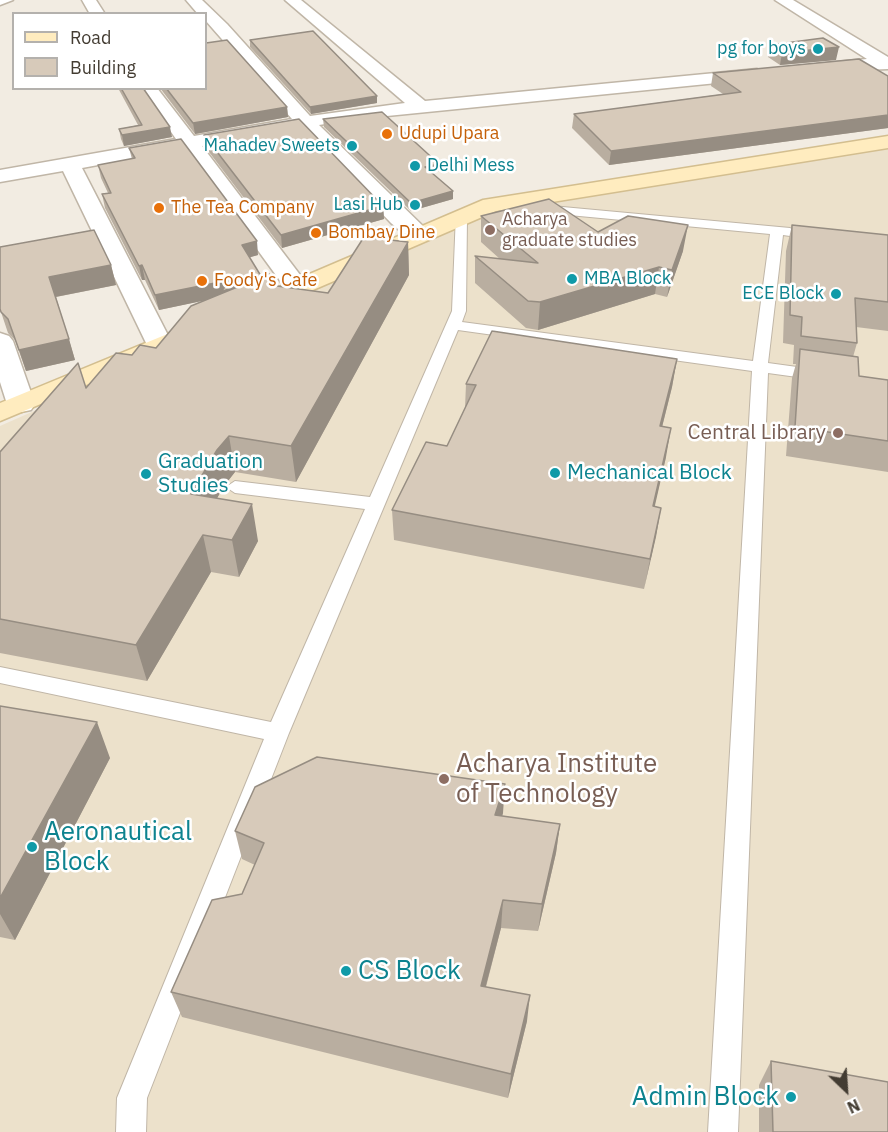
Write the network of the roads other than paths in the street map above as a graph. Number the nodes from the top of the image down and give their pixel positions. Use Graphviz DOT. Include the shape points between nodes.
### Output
graph roads {
  1 [pos="6,0"];
  2 [pos="192,0"];
  3 [pos="292,0"];
  4 [pos="782,0"];
  5 [pos="0,1"];
  6 [pos="205,12"];
  7 [pos="207,14"];
  8 [pos="886,63"];
  9 [pos="801,70"];
  10 [pos="777,72"];
  11 [pos="149,90"];
  12 [pos="420,106"];
  13 [pos="305,122"];
  14 [pos="888,142"];
  15 [pos="189,143"];
  16 [pos="70,164"];
  17 [pos="0,176"];
  18 [pos="491,205"];
  19 [pos="461,217"];
  20 [pos="777,231"];
  21 [pos="800,234"];
  22 [pos="419,235"];
  23 [pos="298,288"];
  24 [pos="453,325"];
  25 [pos="0,341"];
  26 [pos="160,345"];
  27 [pos="760,367"];
  28 [pos="830,376"];
  29 [pos="10,408"];
  30 [pos="235,487"];
  31 [pos="375,504"];
  32 [pos="0,675"];
  33 [pos="278,733"];
  34 [pos="131,1132"];
  35 [pos="723,1132"];
  1 -- 5 [label="street"];
  2 -- 6 [label="street"];
  3 -- 12 [label="street"];
  4 -- 8 [label="street"];
  7 -- 13 [label="street"];
  8 -- 9 [label="street"];
  10 -- 12 [label="street"];
  11 -- 15 [label="street"];
  12 -- 13 [label="street"];
  13 -- 15 [label="street"];
  13 -- 22 [label="street"];
  14 -- 18 [label="street"];
  15 -- 16 [label="street"];
  15 -- 23 [label="street"];
  16 -- 17 [label="street"];
  16 -- 26 [label="street"];
  18 -- 19 [label="street"];
  18 -- 20 [label="lane"];
  19 -- 22 [label="street"];
  19 -- 24 [label="lane" via="459,311"];
  20 -- 21 [label="lane"];
  20 -- 27 [label="lane"];
  22 -- 23 [label="street"];
  23 -- 26 [label="street"];
  24 -- 27 [label="lane"];
  24 -- 31 [label="lane"];
  25 -- 29 [label="street"];
  26 -- 29 [label="street"];
  27 -- 28 [label="lane"];
  27 -- 35 [label="lane"];
  30 -- 31 [label="lane"];
  31 -- 33 [label="lane"];
  32 -- 33 [label="lane"];
  33 -- 34 [label="lane" via="132,1098"];
}
